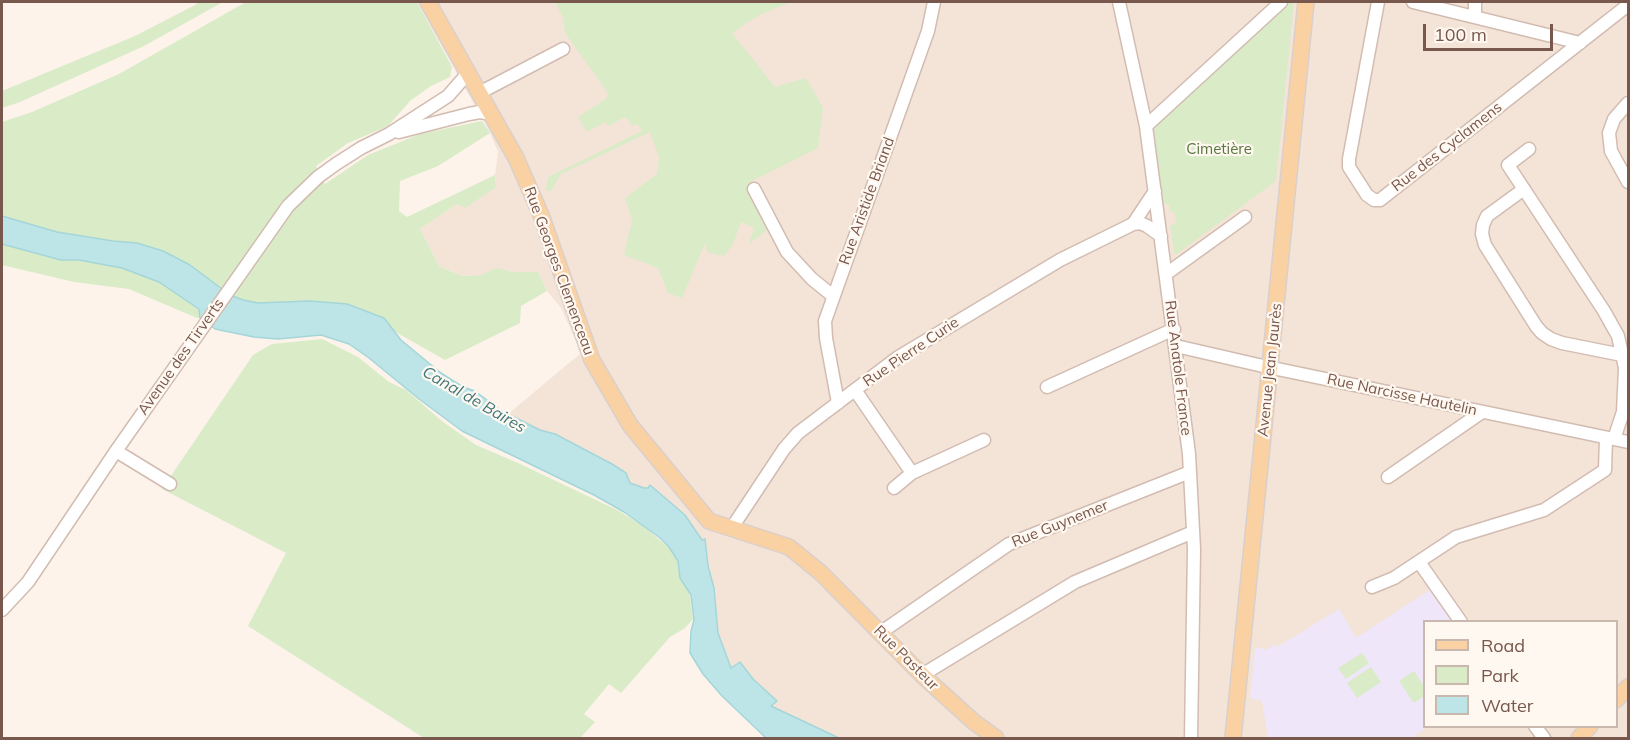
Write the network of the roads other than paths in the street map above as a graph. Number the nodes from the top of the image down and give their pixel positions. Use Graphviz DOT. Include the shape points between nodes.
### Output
graph roads {
  1 [pos="428,2"];
  2 [pos="934,2"];
  3 [pos="1119,2"];
  4 [pos="1281,2"];
  5 [pos="1306,2"];
  6 [pos="1378,2"];
  7 [pos="1413,2"];
  8 [pos="1475,2"];
  9 [pos="1629,5"];
  10 [pos="1475,17"];
  11 [pos="1580,43"];
  12 [pos="563,49"];
  13 [pos="469,72"];
  14 [pos="481,92"];
  15 [pos="1629,103"];
  16 [pos="492,114"];
  17 [pos="1146,126"];
  18 [pos="389,134"];
  19 [pos="1529,149"];
  20 [pos="1629,182"];
  21 [pos="754,189"];
  22 [pos="1524,189"];
  23 [pos="1155,190"];
  24 [pos="1245,217"];
  25 [pos="1133,224"];
  26 [pos="1161,236"];
  27 [pos="1166,274"];
  28 [pos="833,296"];
  29 [pos="1174,329"];
  30 [pos="1176,346"];
  31 [pos="1622,355"];
  32 [pos="1270,368"];
  33 [pos="1047,387"];
  34 [pos="855,390"];
  35 [pos="838,404"];
  36 [pos="1482,412"];
  37 [pos="1626,412"];
  38 [pos="1610,439"];
  39 [pos="984,440"];
  40 [pos="1629,442"];
  41 [pos="116,451"];
  42 [pos="1190,472"];
  43 [pos="912,473"];
  44 [pos="1388,477"];
  45 [pos="170,484"];
  46 [pos="894,488"];
  47 [pos="714,523"];
  48 [pos="731,529"];
  49 [pos="1193,532"];
  50 [pos="1419,562"];
  51 [pos="1371,587"];
  52 [pos="2,610"];
  53 [pos="1460,620"];
  54 [pos="880,633"];
  55 [pos="922,675"];
  56 [pos="1629,687"];
  57 [pos="1618,699"];
  58 [pos="996,738"];
  59 [pos="1191,738"];
  60 [pos="1233,738"];
  1 -- 13 [label="main road, Rue Georges Clemenceau"];
  2 -- 28 [label="street, Rue Aristide Briand" via="924,42"];
  3 -- 17 [label="street, Rue Anatole France"];
  4 -- 17 [label="street"];
  5 -- 32 [label="main road, Avenue Jean Jaurès"];
  6 -- 11 [label="street, Rue des Cyclamens" via="1349,159 1349,167 1366,195 1374,200 1380,200"];
  7 -- 10 [label="street"];
  8 -- 10 [label="street"];
  9 -- 11 [label="street, Rue des Cyclamens"];
  10 -- 11 [label="street"];
  12 -- 14 [label="street"];
  13 -- 14 [label="main road, Rue Georges Clemenceau"];
  13 -- 18 [label="street, Avenue des Tirverts" via="448,96"];
  14 -- 16 [label="main road, Rue Georges Clemenceau"];
  15 -- 20 [label="street" via="1614,119 1609,133 1611,151"];
  16 -- 18 [label="street, Avenue des Tirverts" via="469,114"];
  16 -- 47 [label="main road, Rue Georges Clemenceau" via="541,215 592,360 630,425"];
  17 -- 23 [label="street, Rue Anatole France"];
  18 -- 41 [label="street, Avenue des Tirverts" via="336,164 288,206"];
  19 -- 22 [label="street" via="1508,165"];
  21 -- 28 [label="street" via="787,252"];
  22 -- 31 [label="street" via="1604,310 1618,336"];
  22 -- 31 [label="street" via="1487,216 1482,234 1485,245 1542,333 1562,343"];
  23 -- 25 [label="street"];
  23 -- 26 [label="street, Rue Anatole France"];
  24 -- 27 [label="street"];
  25 -- 26 [label="street" via="1140,223"];
  25 -- 34 [label="street, Rue Pierre Curie" via="1000,295 897,358"];
  26 -- 27 [label="street, Rue Anatole France"];
  27 -- 29 [label="street, Rue Anatole France"];
  28 -- 35 [label="street, Rue Aristide Briand" via="825,329"];
  29 -- 30 [label="street, Rue Anatole France"];
  29 -- 33 [label="street"];
  30 -- 32 [label="street, Rue Narcisse Hautelin"];
  30 -- 42 [label="street, Rue Anatole France"];
  31 -- 37 [label="street"];
  32 -- 36 [label="street, Rue Narcisse Hautelin"];
  32 -- 60 [label="main road, Avenue Jean Jaurès"];
  34 -- 35 [label="street, Rue Pierre Curie"];
  34 -- 43 [label="street"];
  35 -- 48 [label="street, Rue Pierre Curie" via="798,433 784,449"];
  36 -- 38 [label="street, Rue Narcisse Hautelin"];
  36 -- 44 [label="street"];
  37 -- 38 [label="street"];
  38 -- 40 [label="street, Rue Narcisse Hautelin"];
  38 -- 50 [label="street" via="1605,470 1544,510 1456,537"];
  39 -- 43 [label="street"];
  41 -- 45 [label="street"];
  41 -- 52 [label="street, Avenue des Tirverts" via="28,582"];
  42 -- 49 [label="street, Rue Anatole France"];
  42 -- 54 [label="street, Rue Guynemer" via="1008,544"];
  43 -- 46 [label="street"];
  47 -- 48 [label="main road, Rue Pasteur"];
  48 -- 54 [label="main road, Rue Pasteur" via="789,547 821,573"];
  49 -- 55 [label="street" via="1075,582"];
  49 -- 59 [label="street, Rue Anatole France"];
  50 -- 51 [label="street"];
  50 -- 53 [label="street"];
  54 -- 55 [label="main road, Rue Pasteur"];
  55 -- 58 [label="main road, Rue Pasteur"];
  56 -- 57 [label="main road"];
}
